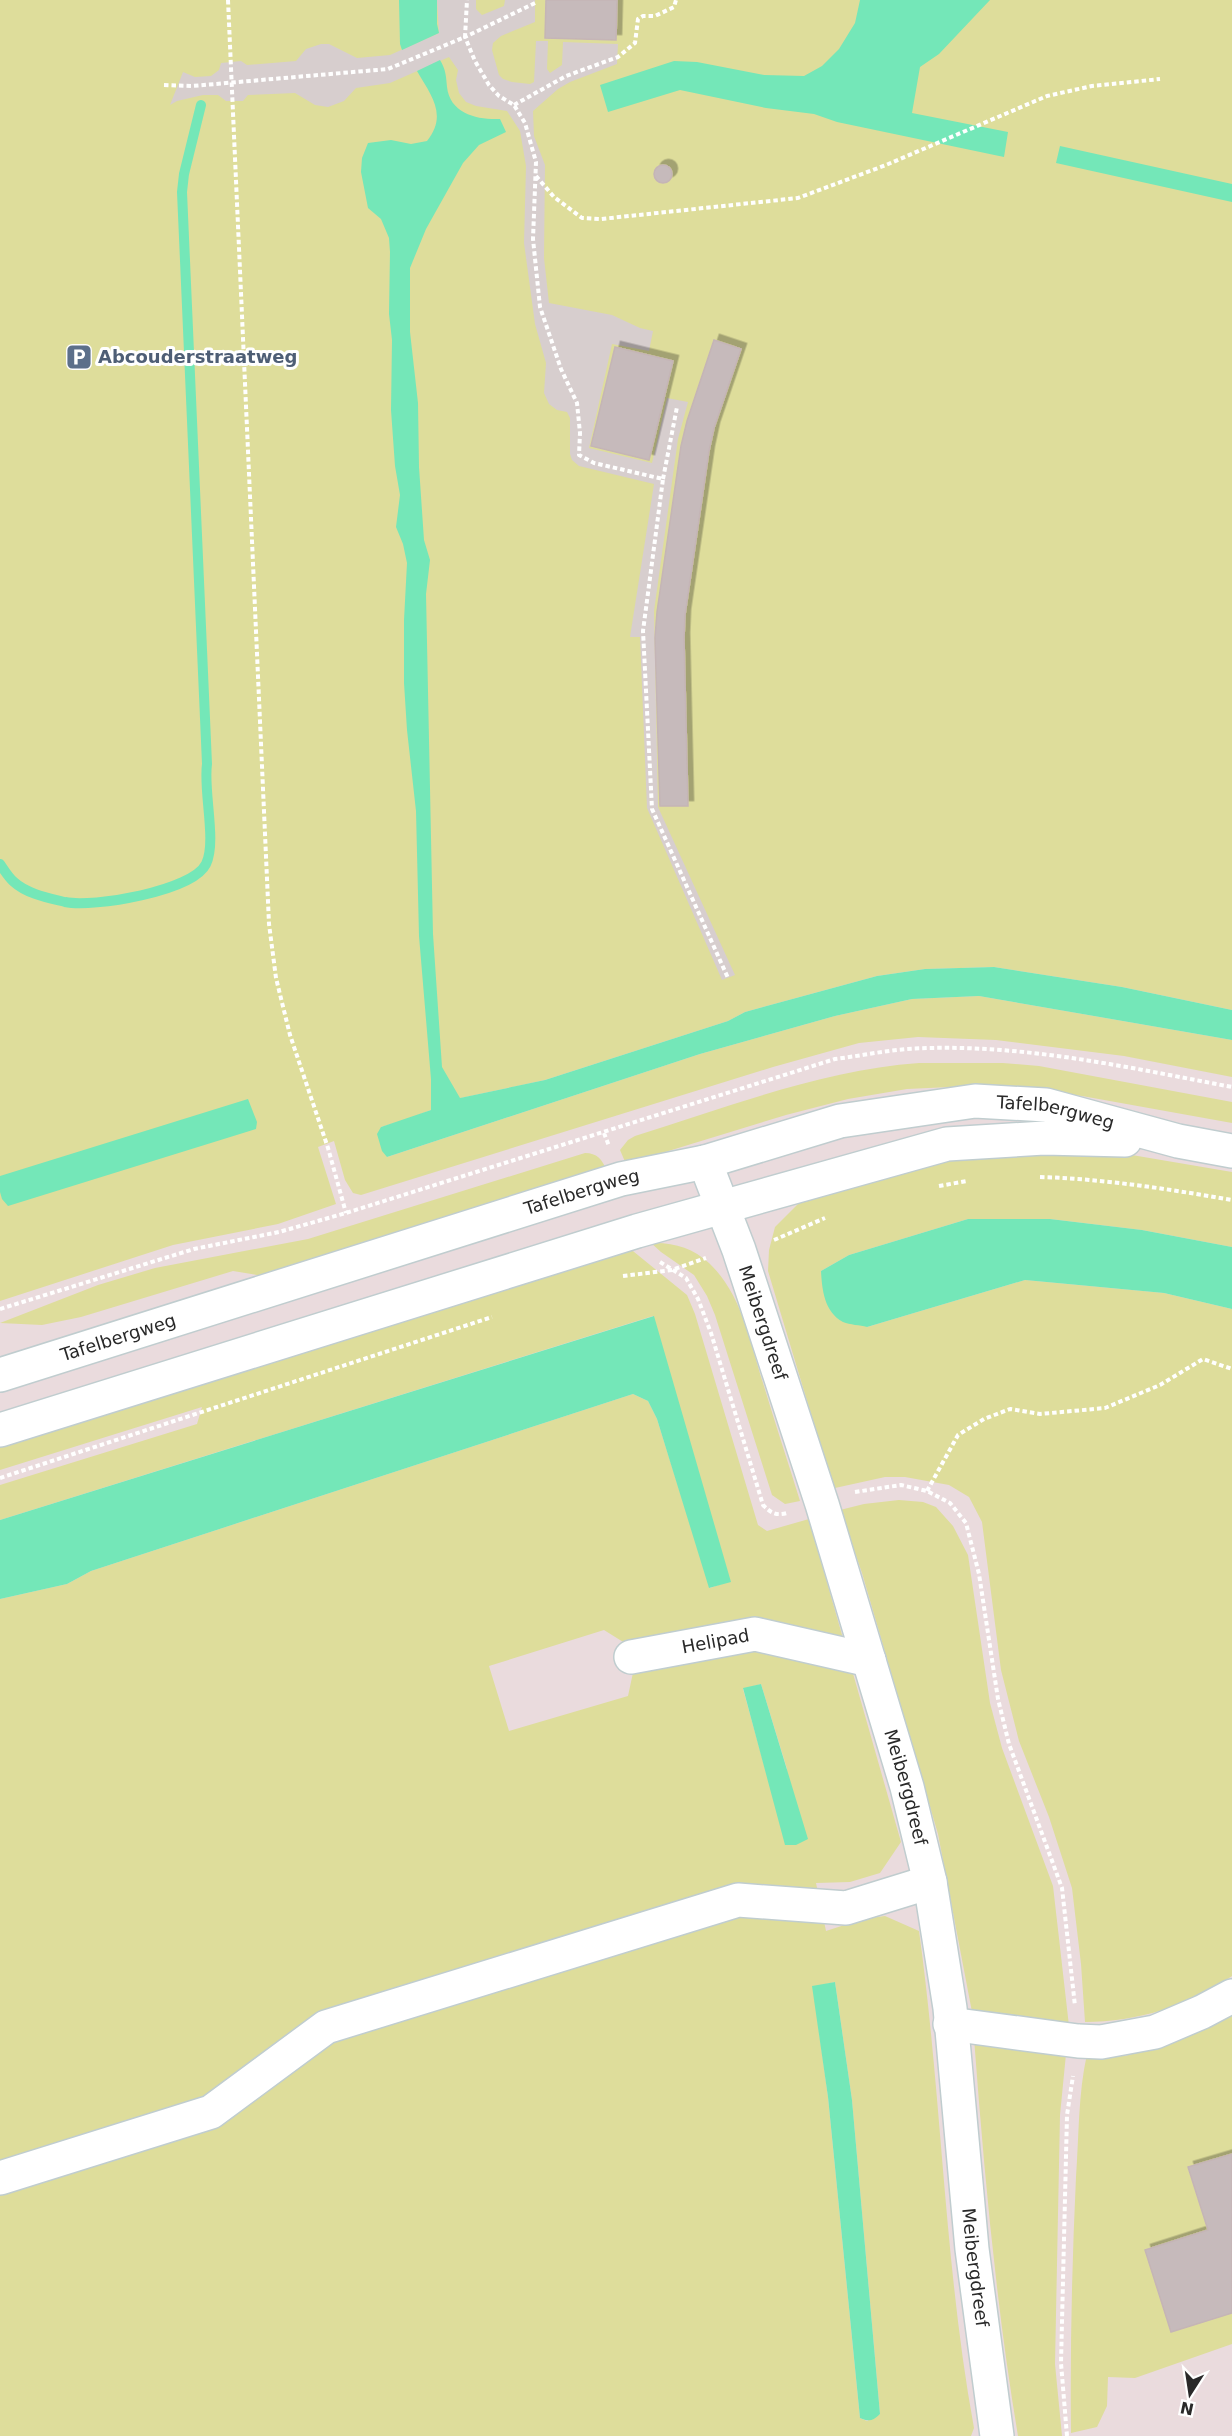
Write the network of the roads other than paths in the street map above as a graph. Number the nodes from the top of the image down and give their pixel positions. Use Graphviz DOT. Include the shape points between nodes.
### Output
graph roads {
  1 [pos="1178,1141"];
  2 [pos="1232,1151"];
  3 [pos="705,1162"];
  4 [pos="722,1206"];
  5 [pos="0,1375"];
  6 [pos="0,1430"];
  7 [pos="631,1657"];
  8 [pos="868,1660"];
  9 [pos="930,1882"];
  10 [pos="1232,1996"];
  11 [pos="950,2024"];
  12 [pos="0,2178"];
  13 [pos="997,2436"];
  1 -- 2 [label="street, Tafelbergweg"];
  1 -- 3 [label="street, Tafelbergweg" via="1046,1106 975,1101 840,1121"];
  1 -- 4 [label="street, Tafelbergweg" via="1044,1138 947,1144"];
  3 -- 4 [label="street, Meibergdreef"];
  3 -- 5 [label="street, Tafelbergweg" via="621,1179"];
  4 -- 6 [label="street, Tafelbergweg"];
  4 -- 8 [label="street, Meibergdreef" via="822,1504"];
  7 -- 8 [label="street, Helipad" via="755,1634"];
  8 -- 9 [label="street, Meibergdreef" via="907,1787"];
  9 -- 11 [label="street, Meibergdreef"];
  9 -- 12 [label="street" via="846,1908 738,1899 326,2027 211,2112"];
  10 -- 11 [label="street" via="1155,2032 1101,2042"];
  11 -- 13 [label="street, Meibergdreef" via="972,2249"];
}
